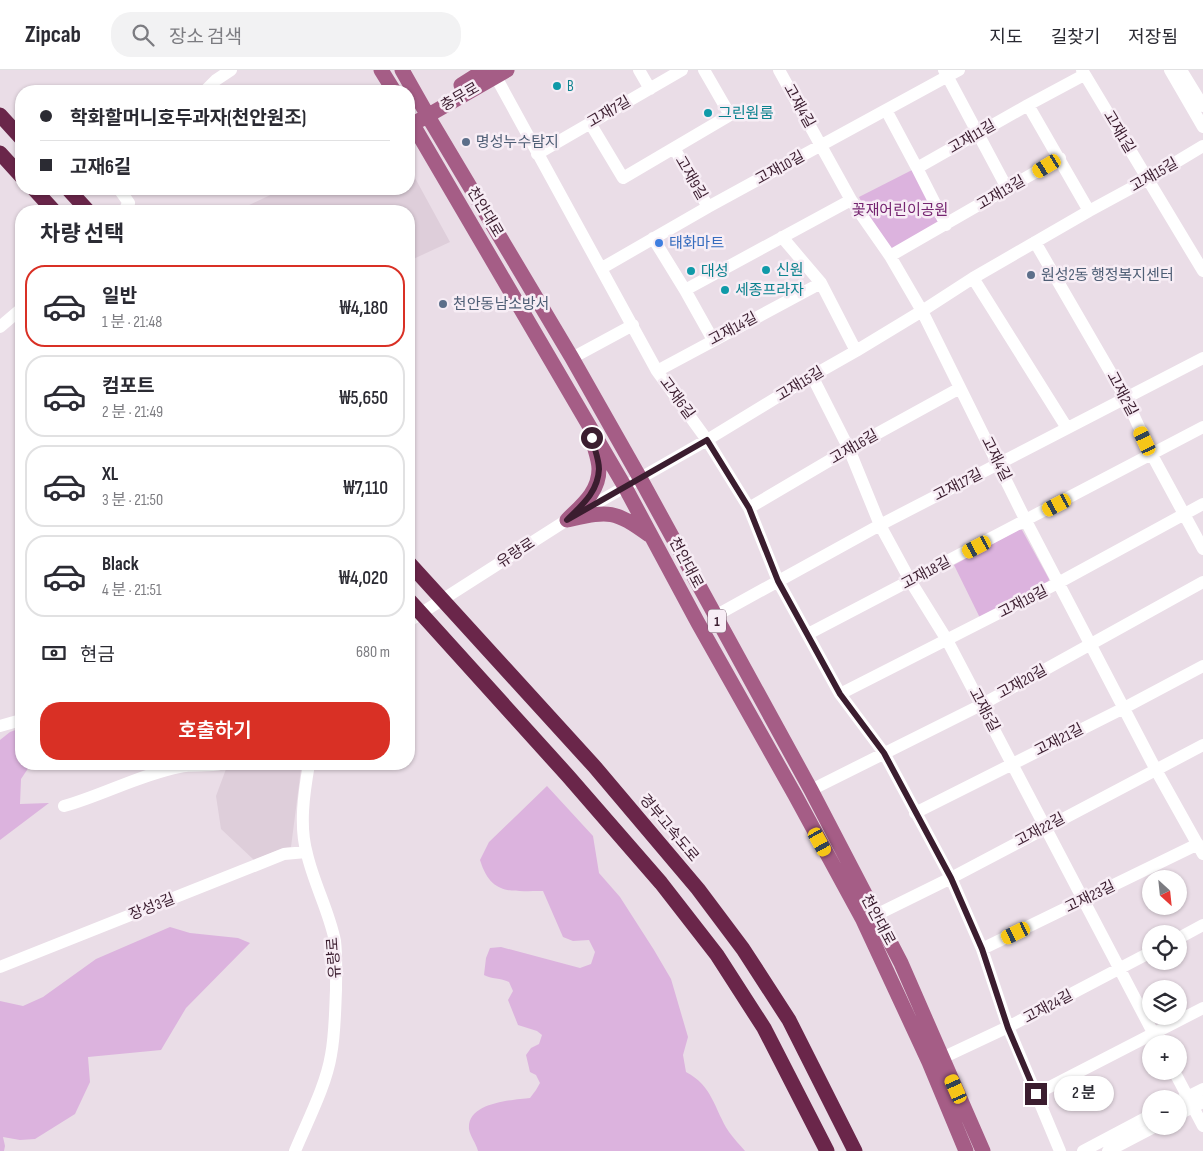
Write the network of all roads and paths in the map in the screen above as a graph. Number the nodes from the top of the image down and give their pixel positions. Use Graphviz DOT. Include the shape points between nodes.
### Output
graph roads {
  1 [pos="231,70"];
  2 [pos="382,70"];
  3 [pos="402,70"];
  4 [pos="639,70"];
  5 [pos="682,70"];
  6 [pos="704,70"];
  7 [pos="779,70"];
  8 [pos="1170,70"];
  9 [pos="1181,70"];
  10 [pos="496,72"];
  11 [pos="950,72"];
  12 [pos="1083,72"];
  13 [pos="211,85"];
  14 [pos="391,85"];
  15 [pos="411,85"];
  16 [pos="650,89"];
  17 [pos="415,93"];
  18 [pos="1028,104"];
  19 [pos="1203,106"];
  20 [pos="425,110"];
  21 [pos="886,110"];
  22 [pos="0,115"];
  23 [pos="415,115"];
  24 [pos="590,123"];
  25 [pos="415,127"];
  26 [pos="1203,127"];
  27 [pos="15,131"];
  28 [pos="978,133"];
  29 [pos="821,145"];
  30 [pos="1203,146"];
  31 [pos="674,148"];
  32 [pos="0,153"];
  33 [pos="537,154"];
  34 [pos="1060,158"];
  35 [pos="917,168"];
  36 [pos="15,169"];
  37 [pos="1148,179"];
  38 [pos="1008,190"];
  39 [pos="39,195"];
  40 [pos="73,195"];
  41 [pos="851,200"];
  42 [pos="49,205"];
  43 [pos="83,205"];
  44 [pos="708,207"];
  45 [pos="1089,211"];
  46 [pos="946,225"];
  47 [pos="782,237"];
  48 [pos="653,238"];
  49 [pos="1035,242"];
  50 [pos="890,256"];
  51 [pos="602,268"];
  52 [pos="1203,271"];
  53 [pos="973,278"];
  54 [pos="821,283"];
  55 [pos="685,290"];
  56 [pos="922,311"];
  57 [pos="15,314"];
  58 [pos="633,325"];
  59 [pos="0,327"];
  60 [pos="713,340"];
  61 [pos="856,351"];
  62 [pos="572,358"];
  63 [pos="1203,358"];
  64 [pos="658,370"];
  65 [pos="812,376"];
  66 [pos="960,388"];
  67 [pos="1126,399"];
  68 [pos="588,424"];
  69 [pos="1203,427"];
  70 [pos="1067,428"];
  71 [pos="707,440"];
  72 [pos="849,448"];
  73 [pos="1152,455"];
  74 [pos="999,464"];
  75 [pos="640,478"];
  76 [pos="625,487"];
  77 [pos="1203,504"];
  78 [pos="749,508"];
  79 [pos="1185,514"];
  80 [pos="567,520"];
  81 [pos="1026,521"];
  82 [pos="880,525"];
  83 [pos="651,537"];
  84 [pos="1203,549"];
  85 [pos="415,570"];
  86 [pos="778,581"];
  87 [pos="911,582"];
  88 [pos="1203,582"];
  89 [pos="1058,583"];
  90 [pos="415,607"];
  91 [pos="715,616"];
  92 [pos="415,617"];
  93 [pos="808,634"];
  94 [pos="947,640"];
  95 [pos="1090,644"];
  96 [pos="1203,666"];
  97 [pos="840,694"];
  98 [pos="981,704"];
  99 [pos="1124,708"];
  100 [pos="15,722"];
  101 [pos="0,726"];
  102 [pos="1203,745"];
  103 [pos="884,753"];
  104 [pos="1012,764"];
  105 [pos="168,770"];
  106 [pos="309,770"];
  107 [pos="1156,770"];
  108 [pos="811,790"];
  109 [pos="64,806"];
  110 [pos="915,813"];
  111 [pos="1046,827"];
  112 [pos="1200,849"];
  113 [pos="306,852"];
  114 [pos="951,878"];
  115 [pos="1083,900"];
  116 [pos="876,915"];
  117 [pos="1203,925"];
  118 [pos="1187,934"];
  119 [pos="982,949"];
  120 [pos="1142,957"];
  121 [pos="0,967"];
  122 [pos="1118,969"];
  123 [pos="1203,1008"];
  124 [pos="1008,1028"];
  125 [pos="1154,1035"];
  126 [pos="1162,1035"];
  127 [pos="1142,1045"];
  128 [pos="942,1058"];
  129 [pos="1179,1080"];
  130 [pos="1203,1088"];
  131 [pos="1036,1094"];
  132 [pos="1191,1102"];
  133 [pos="1142,1121"];
  134 [pos="1203,1126"];
  135 [pos="1142,1133"];
  136 [pos="295,1151"];
  137 [pos="827,1151"];
  138 [pos="855,1151"];
  139 [pos="966,1151"];
  140 [pos="983,1151"];
  141 [pos="1060,1151"];
  142 [pos="1083,1151"];
  143 [pos="1108,1151"];
  1 -- 13 [label="street"];
  2 -- 14 [label="main road"];
  3 -- 15 [label="main road, 천안대로 / 1"];
  4 -- 16 [label="street"];
  5 -- 16 [label="street, 고재7길"];
  6 -- 31 [label="street, 고재9길" via="730,115"];
  7 -- 29 [label="street, 고재4길"];
  8 -- 26 [label="street"];
  9 -- 19 [label="street"];
  10 -- 20 [label="main road, 충무로"];
  10 -- 33 [label="street, 고재6길"];
  11 -- 21 [label="street, 고재10길"];
  11 -- 28 [label="street"];
  12 -- 18 [label="street, 고재11길"];
  12 -- 37 [label="street, 고재1길"];
  16 -- 24 [label="street, 고재7길"];
  17 -- 20 [label="main road, 천안대로 / 1"];
  18 -- 28 [label="street, 고재11길"];
  18 -- 34 [label="street"];
  20 -- 23 [label="main road, 충무로"];
  20 -- 62 [label="main road, 천안대로 / 1"];
  21 -- 29 [label="street, 고재10길"];
  21 -- 35 [label="street"];
  22 -- 27 [label="highway"];
  24 -- 31 [label="street, 고재9길" via="623,178"];
  24 -- 33 [label="street, 고재7길"];
  25 -- 68 [label="main road, 천안대로 / 1"];
  28 -- 35 [label="street, 고재11길"];
  28 -- 38 [label="street"];
  29 -- 41 [label="street, 고재4길"];
  29 -- 44 [label="street, 고재10길"];
  30 -- 37 [label="street, 고재15길"];
  31 -- 44 [label="street, 고재9길"];
  32 -- 36 [label="highway"];
  33 -- 51 [label="street, 고재6길"];
  34 -- 38 [label="street, 고재13길"];
  34 -- 45 [label="street"];
  35 -- 46 [label="street"];
  37 -- 45 [label="street, 고재15길"];
  37 -- 52 [label="street, 고재1길"];
  38 -- 46 [label="street, 고재13길"];
  39 -- 42 [label="highway"];
  40 -- 43 [label="highway"];
  41 -- 47 [label="street"];
  41 -- 50 [label="street, 고재4길"];
  44 -- 48 [label="street, 고재10길"];
  45 -- 49 [label="street, 고재15길"];
  46 -- 50 [label="street, 고재13길"];
  47 -- 54 [label="street"];
  47 -- 55 [label="street"];
  48 -- 51 [label="street, 고재10길"];
  48 -- 55 [label="street"];
  49 -- 53 [label="street, 고재15길"];
  49 -- 67 [label="street, 고재2길"];
  50 -- 56 [label="street, 고재4길"];
  51 -- 58 [label="street, 고재6길"];
  53 -- 56 [label="street, 고재15길"];
  53 -- 70 [label="street"];
  54 -- 60 [label="street, 고재14길"];
  54 -- 61 [label="street"];
  55 -- 60 [label="street"];
  56 -- 61 [label="street, 고재15길"];
  56 -- 66 [label="street, 고재4길"];
  57 -- 59 [label="street"];
  58 -- 62 [label="street"];
  58 -- 64 [label="street, 고재6길"];
  60 -- 64 [label="street, 고재14길"];
  61 -- 65 [label="street, 고재15길"];
  62 -- 75 [label="main road, 천안대로 / 1"];
  63 -- 67 [label="street, 고재17길"];
  64 -- 71 [label="street, 고재6길"];
  65 -- 71 [label="street, 고재15길"];
  65 -- 72 [label="street, 고재5길"];
  66 -- 72 [label="street, 고재16길"];
  66 -- 74 [label="street, 고재4길"];
  67 -- 70 [label="street, 고재17길"];
  67 -- 73 [label="street, 고재2길"];
  68 -- 76 [label="main road, 천안대로 / 1"];
  68 -- 80 [label="main road" via="599,468 595,490"];
  69 -- 73 [label="street, 고재18길"];
  70 -- 74 [label="street, 고재17길"];
  71 -- 75 [label="street, 고재15길"];
  71 -- 78 [label="street, 고재6길"];
  72 -- 78 [label="street, 고재16길"];
  72 -- 82 [label="street, 고재5길"];
  73 -- 79 [label="street, 고재2길"];
  73 -- 81 [label="street, 고재18길"];
  74 -- 81 [label="street, 고재4길"];
  74 -- 82 [label="street, 고재17길"];
  75 -- 76 [label="street, 고재15길"];
  75 -- 91 [label="main road, 천안대로 / 1"];
  76 -- 80 [label="street, 유량로"];
  76 -- 83 [label="main road, 천안대로 / 1"];
  77 -- 79 [label="street, 고재19길"];
  78 -- 86 [label="street, 고재6길"];
  79 -- 84 [label="street, 고재2길"];
  79 -- 89 [label="street, 고재19길"];
  80 -- 83 [label="main road" via="608,513 627,519"];
  80 -- 92 [label="street, 유량로"];
  81 -- 87 [label="street, 고재18길"];
  81 -- 89 [label="street, 고재4길"];
  82 -- 86 [label="street, 고재17길"];
  82 -- 87 [label="street, 고재5길"];
  83 -- 139 [label="main road, 천안대로 / 1" via="863,920"];
  85 -- 138 [label="highway, 경부고속도로" via="594,766 698,889 743,949 789,1020"];
  86 -- 91 [label="street, 고재17길"];
  86 -- 93 [label="street, 고재6길"];
  87 -- 93 [label="street, 고재18길"];
  87 -- 94 [label="street, 고재5길"];
  88 -- 95 [label="street, 고재20길"];
  89 -- 94 [label="street, 고재19길"];
  89 -- 95 [label="street, 고재4길"];
  90 -- 137 [label="highway" via="661,883 717,956 764,1028"];
  91 -- 108 [label="main road, 천안대로 / 1"];
  93 -- 97 [label="street, 고재6길"];
  94 -- 97 [label="street, 고재19길"];
  94 -- 98 [label="street, 고재5길"];
  95 -- 98 [label="street, 고재20길"];
  95 -- 99 [label="street, 고재4길"];
  96 -- 99 [label="street, 고재21길"];
  97 -- 103 [label="street, 고재6길"];
  98 -- 103 [label="street, 고재20길"];
  98 -- 104 [label="street, 고재5길"];
  99 -- 104 [label="street, 고재21길"];
  99 -- 107 [label="street, 고재4길"];
  100 -- 101 [label="street"];
  102 -- 107 [label="street, 고재22길"];
  103 -- 108 [label="street, 고재20길"];
  103 -- 110 [label="street, 고재6길"];
  104 -- 110 [label="street, 고재21길"];
  104 -- 111 [label="street, 고재5길"];
  105 -- 109 [label="street"];
  106 -- 113 [label="street, 유량로" via="303,829"];
  107 -- 111 [label="street, 고재22길"];
  107 -- 112 [label="street, 고재4길"];
  108 -- 116 [label="main road, 천안대로 / 1"];
  110 -- 114 [label="street, 고재6길"];
  111 -- 114 [label="street, 고재22길"];
  111 -- 115 [label="street, 고재5길"];
  112 -- 115 [label="street, 고재23길"];
  113 -- 121 [label="street, 장성3길" via="284,854"];
  113 -- 136 [label="street, 유량로" via="335,942 336,997 331,1056"];
  114 -- 116 [label="street, 고재22길"];
  114 -- 119 [label="street, 고재6길"];
  115 -- 119 [label="street, 고재23길"];
  115 -- 122 [label="street, 고재5길"];
  116 -- 128 [label="main road, 천안대로 / 1" via="901,963"];
  117 -- 118 [label="street"];
  119 -- 124 [label="street, 고재6길"];
  120 -- 122 [label="street, 고재24길"];
  122 -- 124 [label="street, 고재24길"];
  122 -- 125 [label="street, 고재5길"];
  123 -- 126 [label="street"];
  124 -- 128 [label="street, 고재24길"];
  124 -- 131 [label="street, 고재6길"];
  127 -- 131 [label="street"];
  128 -- 140 [label="main road, 천안대로 / 1"];
  129 -- 132 [label="street"];
  130 -- 132 [label="street"];
  131 -- 141 [label="street, 고재6길"];
  132 -- 134 [label="street"];
  133 -- 142 [label="street"];
  135 -- 143 [label="street"];
}
